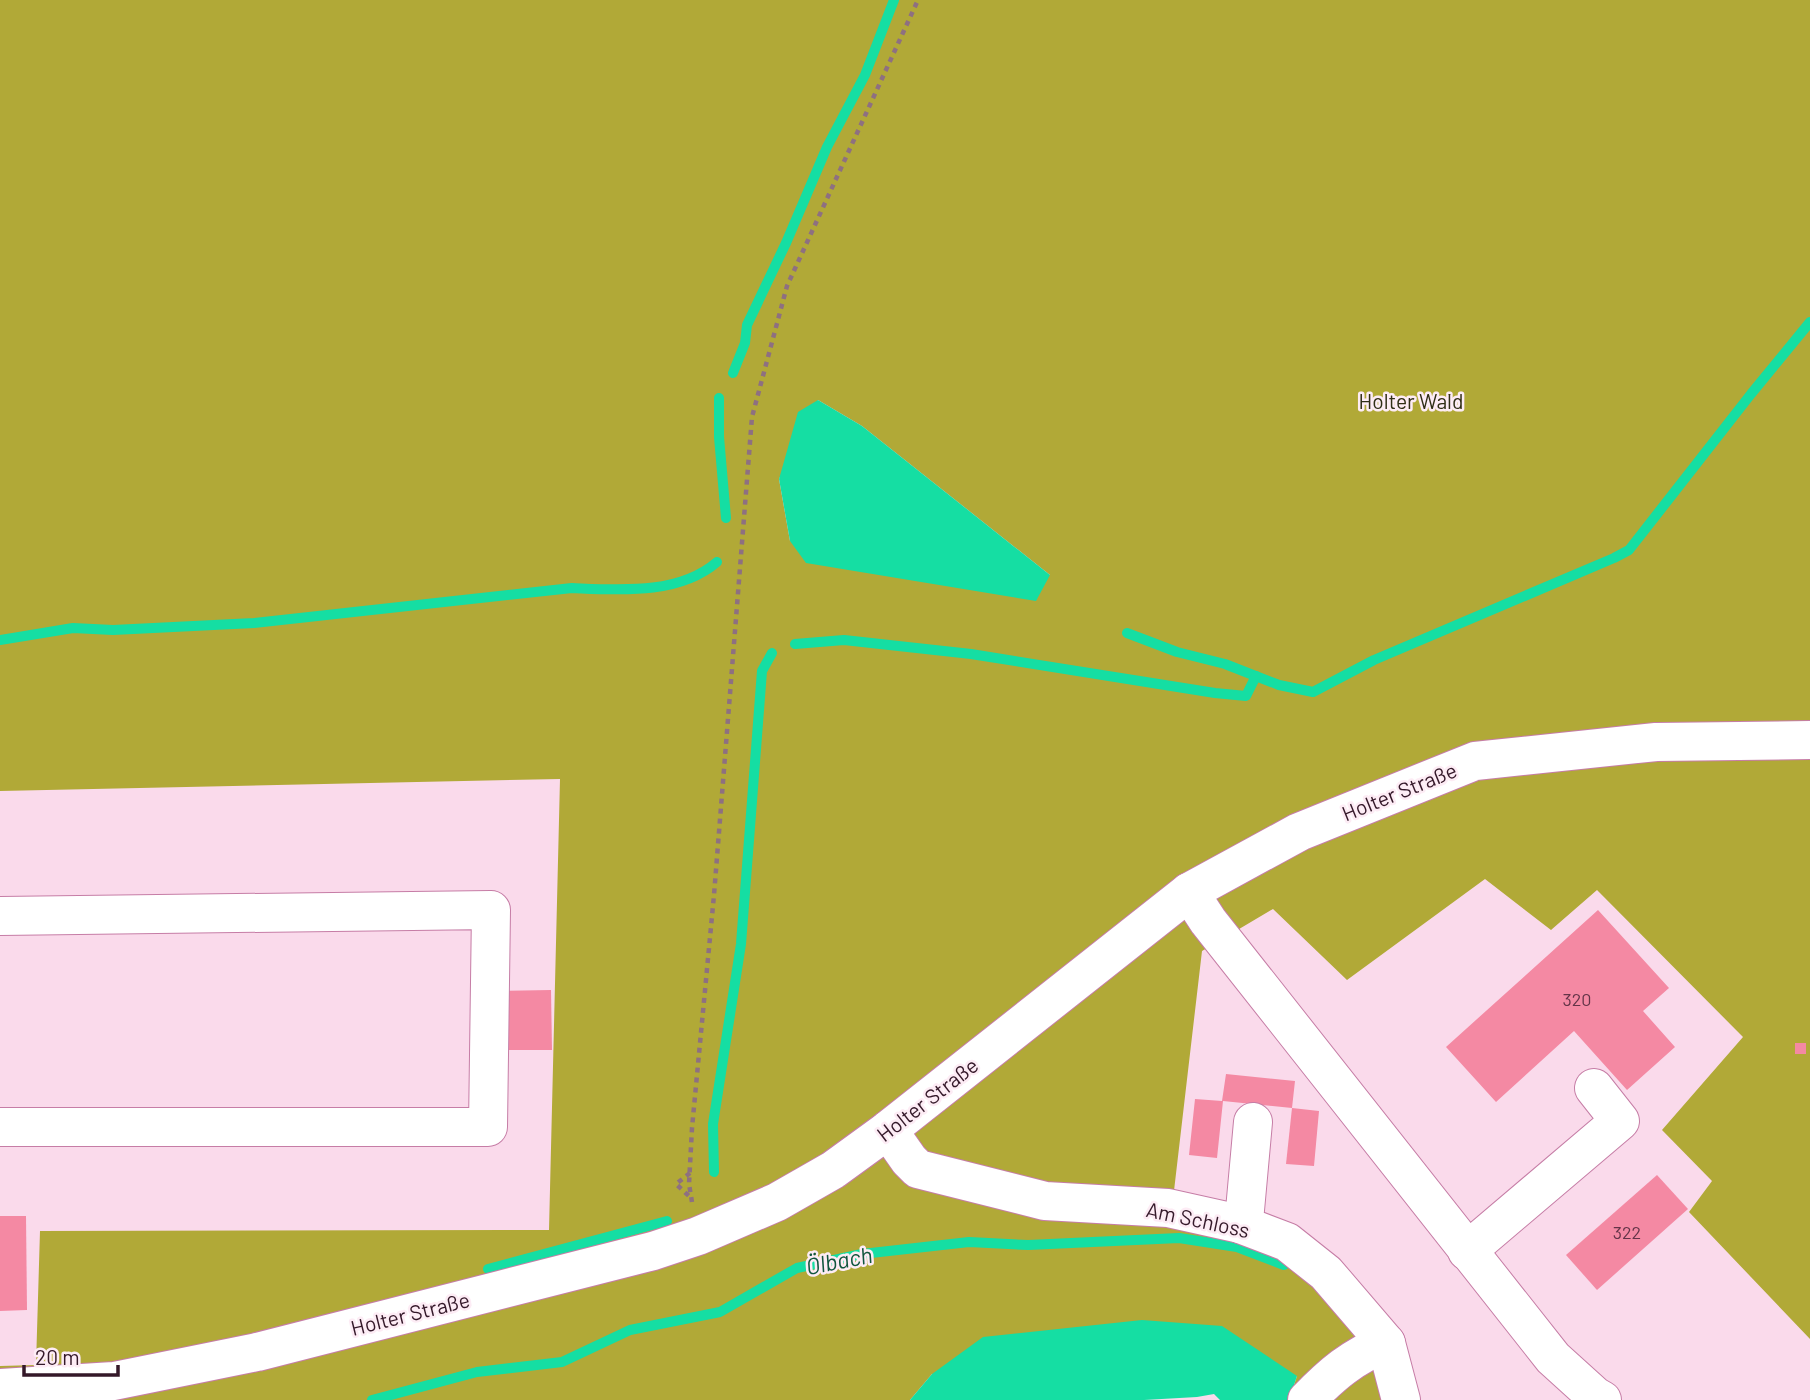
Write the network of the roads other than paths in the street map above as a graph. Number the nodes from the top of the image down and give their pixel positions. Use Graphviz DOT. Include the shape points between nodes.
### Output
graph roads {
  1 [pos="1810,740"];
  2 [pos="1189,892"];
  3 [pos="0,916"];
  4 [pos="1594,1088"];
  5 [pos="1253,1122"];
  6 [pos="0,1127"];
  7 [pos="888,1130"];
  8 [pos="1240,1224"];
  9 [pos="1466,1251"];
  10 [pos="1386,1343"];
  11 [pos="0,1388"];
  12 [pos="1307,1400"];
  13 [pos="1401,1400"];
  14 [pos="1602,1400"];
  1 -- 2 [label="street, Holter Straße" via="1656,742 1475,761 1299,832"];
  2 -- 7 [label="street, Holter Straße"];
  2 -- 9 [label="street"];
  3 -- 6 [label="street" via="491,910 488,1127"];
  4 -- 9 [label="street" via="1620,1121"];
  5 -- 8 [label="street"];
  7 -- 8 [label="street, Am Schloss" via="918,1169 1045,1201 1168,1208"];
  7 -- 11 [label="street, Holter Straße" via="833,1170 777,1202 653,1251 257,1352 114,1381"];
  8 -- 10 [label="street, Am Schloss" via="1287,1242 1326,1273"];
  9 -- 14 [label="street" via="1553,1358"];
  10 -- 12 [label="street" via="1360,1353"];
  10 -- 13 [label="street, Am Schloss"];
}
